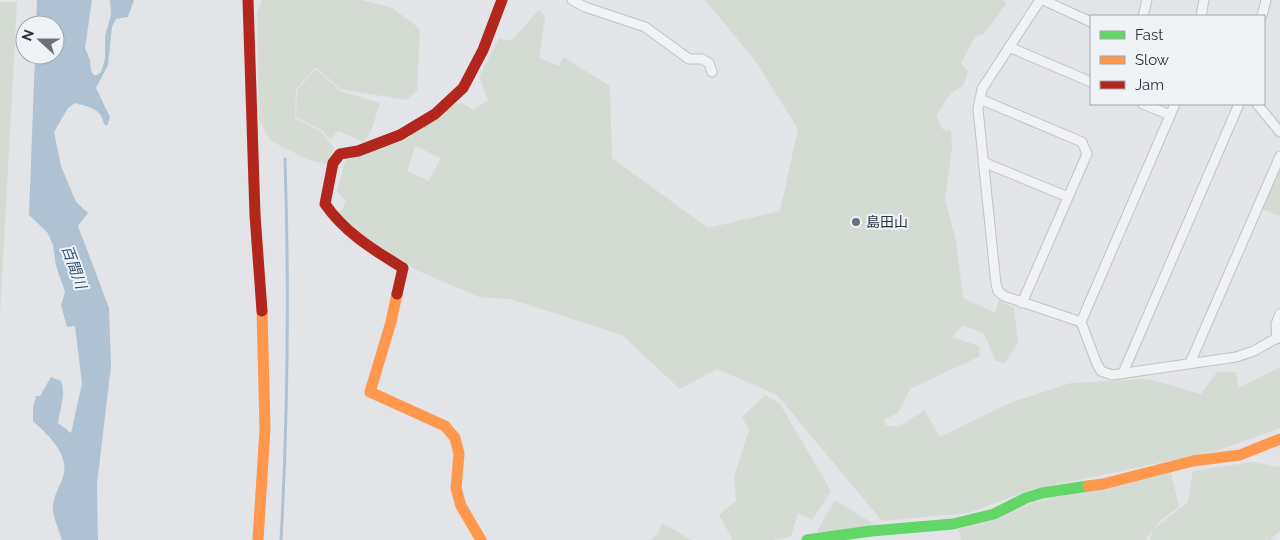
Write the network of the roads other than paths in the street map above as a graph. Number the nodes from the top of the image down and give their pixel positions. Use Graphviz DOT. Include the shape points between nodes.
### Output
graph roads {
  1 [pos="248,0"];
  2 [pos="502,0"];
  3 [pos="572,0"];
  4 [pos="1042,0"];
  5 [pos="1147,0"];
  6 [pos="1204,0"];
  7 [pos="1266,0"];
  8 [pos="1144,15"];
  9 [pos="1201,15"];
  10 [pos="1262,15"];
  11 [pos="1090,22"];
  12 [pos="1009,47"];
  13 [pos="712,72"];
  14 [pos="1090,82"];
  15 [pos="980,99"];
  16 [pos="1145,105"];
  17 [pos="1175,105"];
  18 [pos="1240,105"];
  19 [pos="1258,105"];
  20 [pos="1170,115"];
  21 [pos="1280,132"];
  22 [pos="1280,156"];
  23 [pos="983,162"];
  24 [pos="1068,197"];
  25 [pos="1022,303"];
  26 [pos="1280,314"];
  27 [pos="1081,322"];
  28 [pos="1278,338"];
  29 [pos="1190,364"];
  30 [pos="1123,373"];
  31 [pos="1280,439"];
  32 [pos="258,540"];
  33 [pos="481,540"];
  34 [pos="807,540"];
  1 -- 32 [label="street" via="255,215 263,320 265,430"];
  2 -- 33 [label="street" via="483,50 462,88 435,114 400,135 358,151 340,154 333,163 325,204 346,229 403,268 392,322 370,392 445,426 455,438 459,454 456,488 461,506"];
  3 -- 13 [label="street" via="645,27 689,59 702,59 709,63"];
  4 -- 11 [label="street"];
  4 -- 12 [label="street"];
  5 -- 8 [label="street"];
  6 -- 9 [label="street"];
  7 -- 10 [label="street"];
  12 -- 14 [label="street"];
  12 -- 15 [label="street" via="982,89"];
  15 -- 23 [label="street" via="978,110"];
  15 -- 24 [label="street" via="1082,142 1087,154"];
  16 -- 20 [label="street"];
  17 -- 20 [label="street"];
  18 -- 30 [label="street"];
  19 -- 21 [label="street"];
  20 -- 27 [label="street"];
  22 -- 29 [label="street"];
  23 -- 24 [label="street"];
  23 -- 25 [label="street" via="996,284 1004,296"];
  24 -- 25 [label="street"];
  25 -- 27 [label="street"];
  26 -- 28 [label="street" via="1276,324"];
  27 -- 30 [label="street" via="1101,371 1112,375"];
  28 -- 29 [label="street" via="1236,357"];
  29 -- 30 [label="street"];
  31 -- 34 [label="street" via="1240,454 1193,461 1103,484 1042,493 994,514 953,524"];
}
